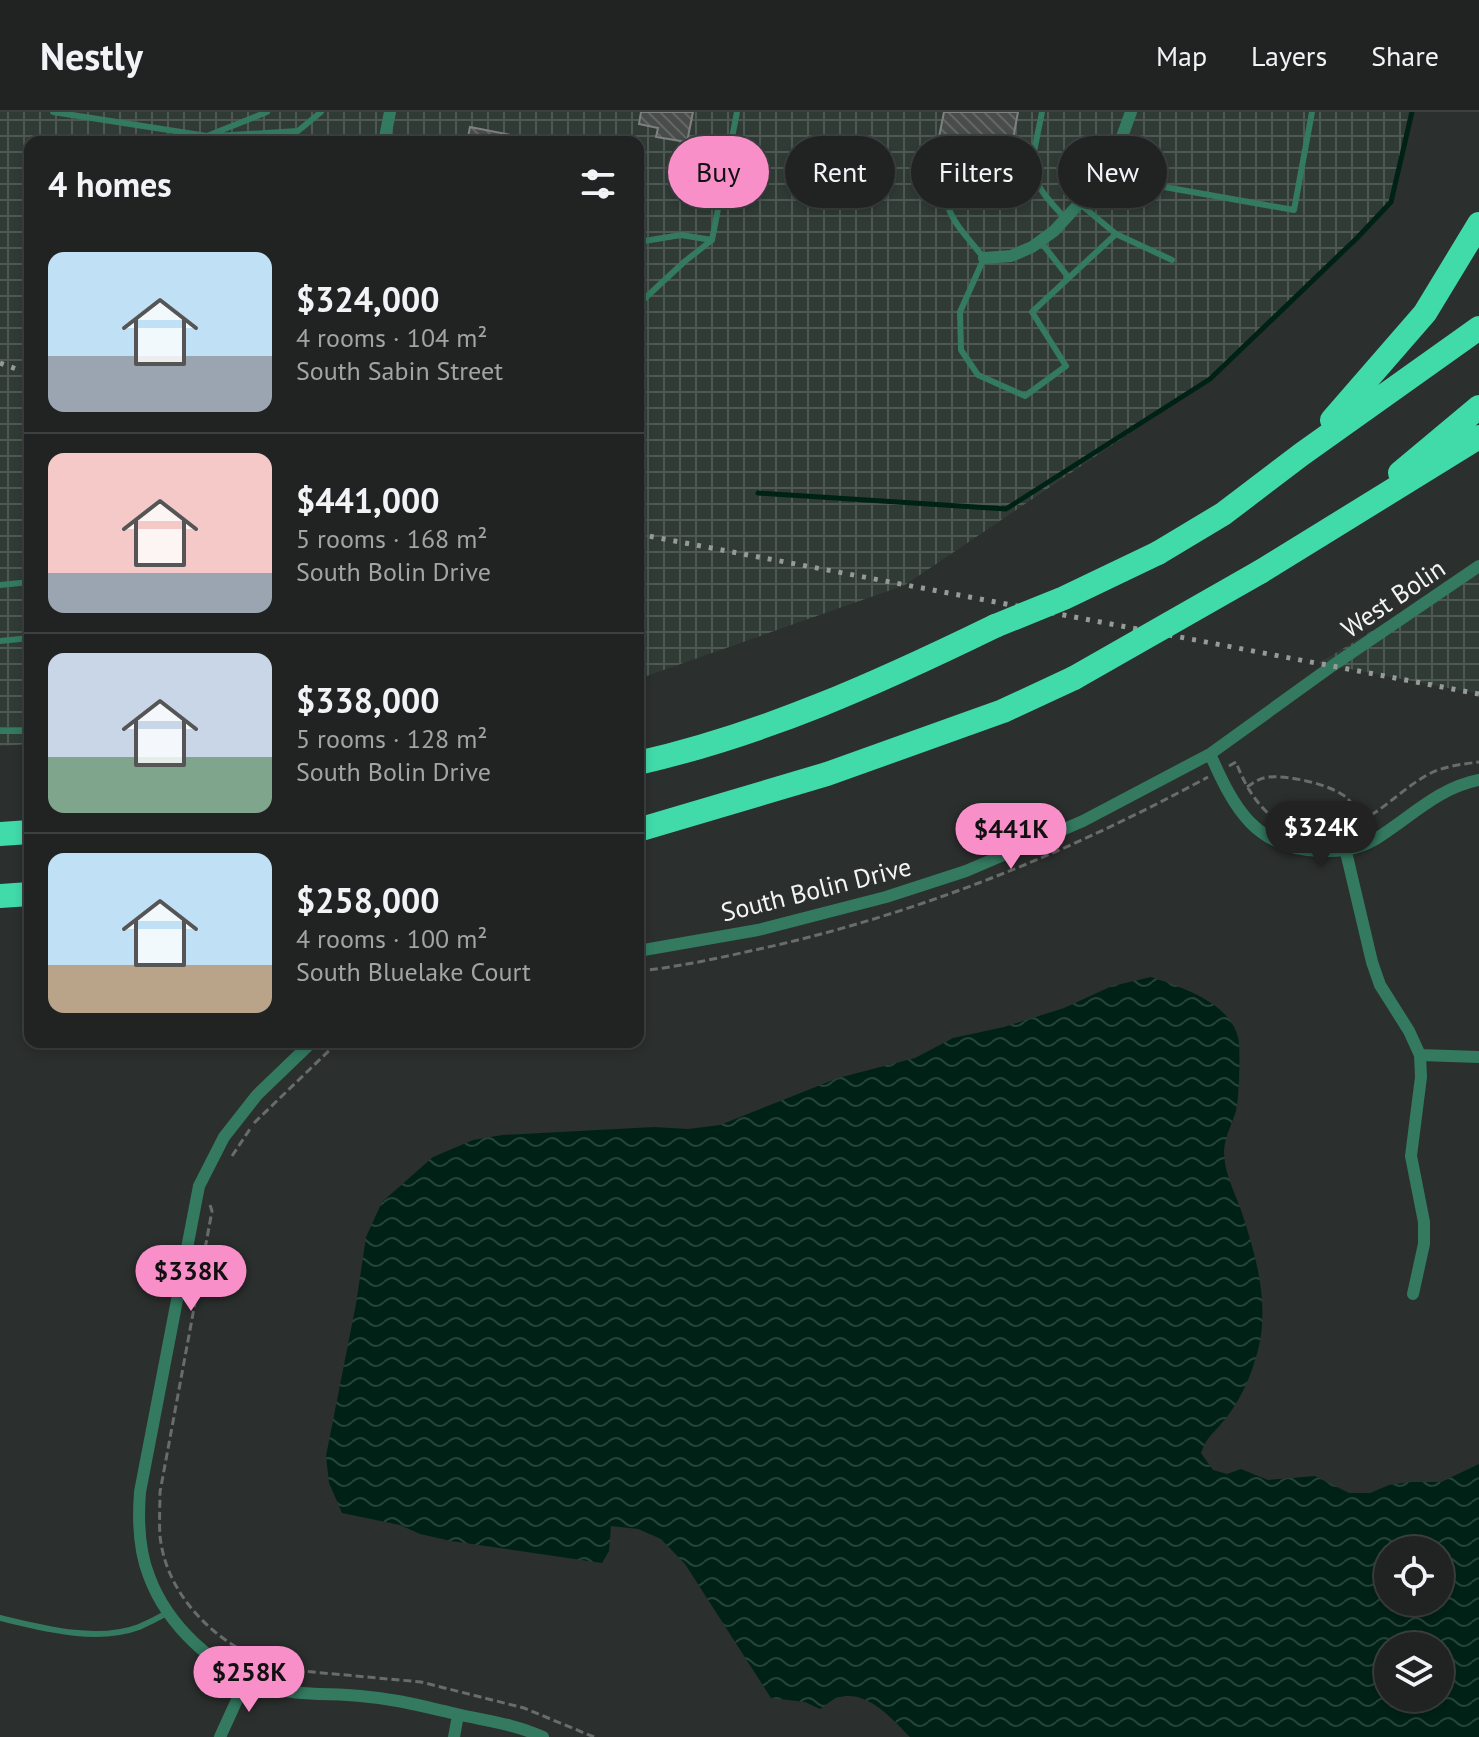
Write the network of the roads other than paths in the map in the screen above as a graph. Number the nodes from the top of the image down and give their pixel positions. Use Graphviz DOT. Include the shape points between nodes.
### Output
graph roads {
  1 [pos="53,112"];
  2 [pos="267,112"];
  3 [pos="321,112"];
  4 [pos="390,112"];
  5 [pos="737,112"];
  6 [pos="1042,112"];
  7 [pos="1131,112"];
  8 [pos="1312,112"];
  9 [pos="207,136"];
  10 [pos="385,136"];
  11 [pos="1122,136"];
  12 [pos="1167,187"];
  13 [pos="947,208"];
  14 [pos="1076,208"];
  15 [pos="1085,208"];
  16 [pos="1066,219"];
  17 [pos="1479,224"];
  18 [pos="1116,234"];
  19 [pos="712,240"];
  20 [pos="644,241"];
  21 [pos="1040,241"];
  22 [pos="984,258"];
  23 [pos="1172,260"];
  24 [pos="1069,278"];
  25 [pos="644,299"];
  26 [pos="1479,328"];
  27 [pos="1479,407"];
  28 [pos="1479,437"];
  29 [pos="1302,454"];
  30 [pos="1349,516"];
  31 [pos="1479,566"];
  32 [pos="24,583"];
  33 [pos="0,585"];
  34 [pos="24,639"];
  35 [pos="0,641"];
  36 [pos="1332,666"];
  37 [pos="0,731"];
  38 [pos="24,731"];
  39 [pos="1210,754"];
  40 [pos="644,762"];
  41 [pos="1479,780"];
  42 [pos="644,828"];
  43 [pos="24,832"];
  44 [pos="0,834"];
  45 [pos="1346,852"];
  46 [pos="24,894"];
  47 [pos="0,896"];
  48 [pos="644,950"];
  49 [pos="306,1048"];
  50 [pos="1420,1055"];
  51 [pos="1479,1057"];
  52 [pos="1413,1294"];
  53 [pos="168,1613"];
  54 [pos="0,1618"];
  55 [pos="247,1678"];
  56 [pos="458,1715"];
  57 [pos="220,1737"];
  58 [pos="454,1737"];
  59 [pos="543,1737"];
  1 -- 9 [label="lane"];
  2 -- 9 [label="lane"];
  3 -- 9 [label="lane" via="298,131"];
  4 -- 10 [label="street"];
  5 -- 19 [label="lane"];
  6 -- 16 [label="lane" via="1031,171 1041,193"];
  7 -- 11 [label="street"];
  8 -- 12 [label="lane" via="1294,210"];
  13 -- 22 [label="lane"];
  14 -- 16 [label="street"];
  15 -- 18 [label="lane"];
  16 -- 21 [label="street"];
  17 -- 29 [label="highway" via="1425,313"];
  18 -- 23 [label="lane"];
  18 -- 24 [label="lane"];
  19 -- 20 [label="lane" via="681,235"];
  19 -- 25 [label="lane"];
  21 -- 22 [label="street" via="1011,256"];
  21 -- 24 [label="lane"];
  22 -- 24 [label="lane" via="960,312 961,350 978,375 1025,396 1066,366 1032,312"];
  26 -- 29 [label="highway"];
  27 -- 30 [label="highway"];
  28 -- 30 [label="highway"];
  29 -- 40 [label="highway, bridge" via="1223,514 1158,553 1064,598 814,710"];
  30 -- 42 [label="highway, bridge" via="1074,678 1003,711 827,774"];
  31 -- 36 [label="street, West Bolin"];
  32 -- 33 [label="lane"];
  34 -- 35 [label="lane"];
  36 -- 39 [label="street, South Bolin Drive"];
  37 -- 38 [label="lane"];
  39 -- 45 [label="street" via="1236,807 1262,834 1290,847"];
  39 -- 48 [label="street, South Bolin Drive" via="1083,821 966,871 758,930"];
  41 -- 45 [label="street" via="1436,795 1373,840"];
  43 -- 44 [label="highway"];
  45 -- 50 [label="street" via="1380,985"];
  46 -- 47 [label="highway"];
  49 -- 53 [label="street" via="257,1095 224,1137 195,1201 139,1495 148,1574"];
  50 -- 51 [label="street"];
  50 -- 52 [label="street" via="1411,1156 1424,1244"];
  53 -- 54 [label="lane" via="137,1628 99,1633"];
  53 -- 55 [label="street" via="216,1660"];
  55 -- 56 [label="street" via="286,1691 410,1701"];
  55 -- 57 [label="street"];
  56 -- 58 [label="street"];
  56 -- 59 [label="street"];
}
